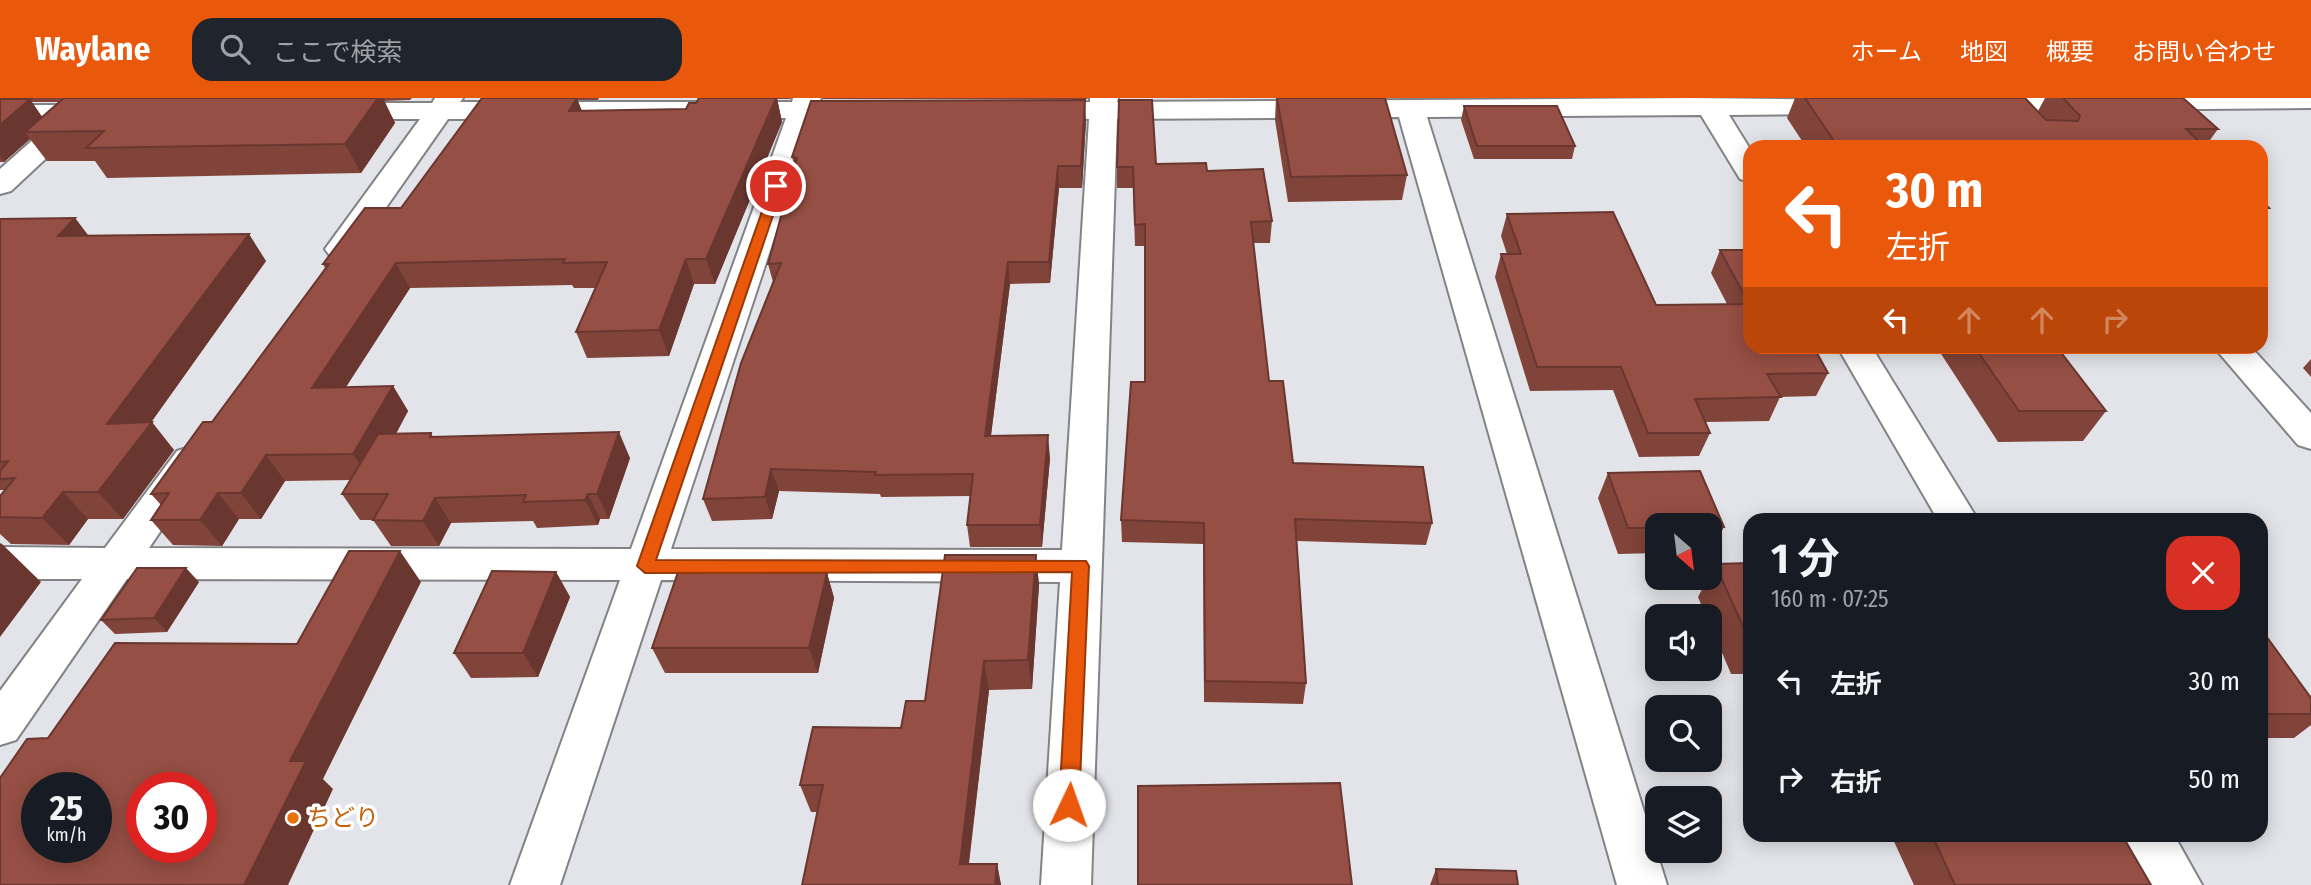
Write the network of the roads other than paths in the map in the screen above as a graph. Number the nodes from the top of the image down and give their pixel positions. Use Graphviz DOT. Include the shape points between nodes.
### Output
graph roads {
  1 [pos="2311,100"];
  2 [pos="1708,103"];
  3 [pos="2007,103"];
  4 [pos="445,104"];
  5 [pos="805,104"];
  6 [pos="1104,104"];
  7 [pos="1953,104"];
  8 [pos="1872,105"];
  9 [pos="88,106"];
  10 [pos="1410,108"];
  11 [pos="885,110"];
  12 [pos="1008,110"];
  13 [pos="316,111"];
  14 [pos="0,113"];
  15 [pos="121,113"];
  16 [pos="2031,129"];
  17 [pos="1743,161"];
  18 [pos="0,185"];
  19 [pos="319,280"];
  20 [pos="1859,354"];
  21 [pos="2237,354"];
  22 [pos="2311,436"];
  23 [pos="205,438"];
  24 [pos="1954,513"];
  25 [pos="0,563"];
  26 [pos="116,563"];
  27 [pos="645,566"];
  28 [pos="1080,566"];
  29 [pos="0,726"];
  30 [pos="2151,842"];
  31 [pos="535,885"];
  32 [pos="1066,885"];
  33 [pos="1642,885"];
  34 [pos="2177,885"];
  1 -- 3 [label="street"];
  2 -- 8 [label="street"];
  2 -- 10 [label="street"];
  2 -- 17 [label="street"];
  3 -- 7 [label="street"];
  3 -- 16 [label="street"];
  4 -- 5 [label="street"];
  4 -- 13 [label="street"];
  4 -- 19 [label="street"];
  5 -- 11 [label="street"];
  5 -- 27 [label="street"];
  6 -- 10 [label="street"];
  6 -- 12 [label="street"];
  6 -- 28 [label="street"];
  9 -- 14 [label="street"];
  9 -- 15 [label="street"];
  9 -- 18 [label="street"];
  10 -- 33 [label="street"];
  20 -- 24 [label="street"];
  21 -- 22 [label="street"];
  23 -- 26 [label="street"];
  25 -- 26 [label="street"];
  26 -- 27 [label="street"];
  26 -- 29 [label="street"];
  27 -- 28 [label="street"];
  27 -- 31 [label="street"];
  28 -- 32 [label="street"];
  30 -- 34 [label="street"];
}
